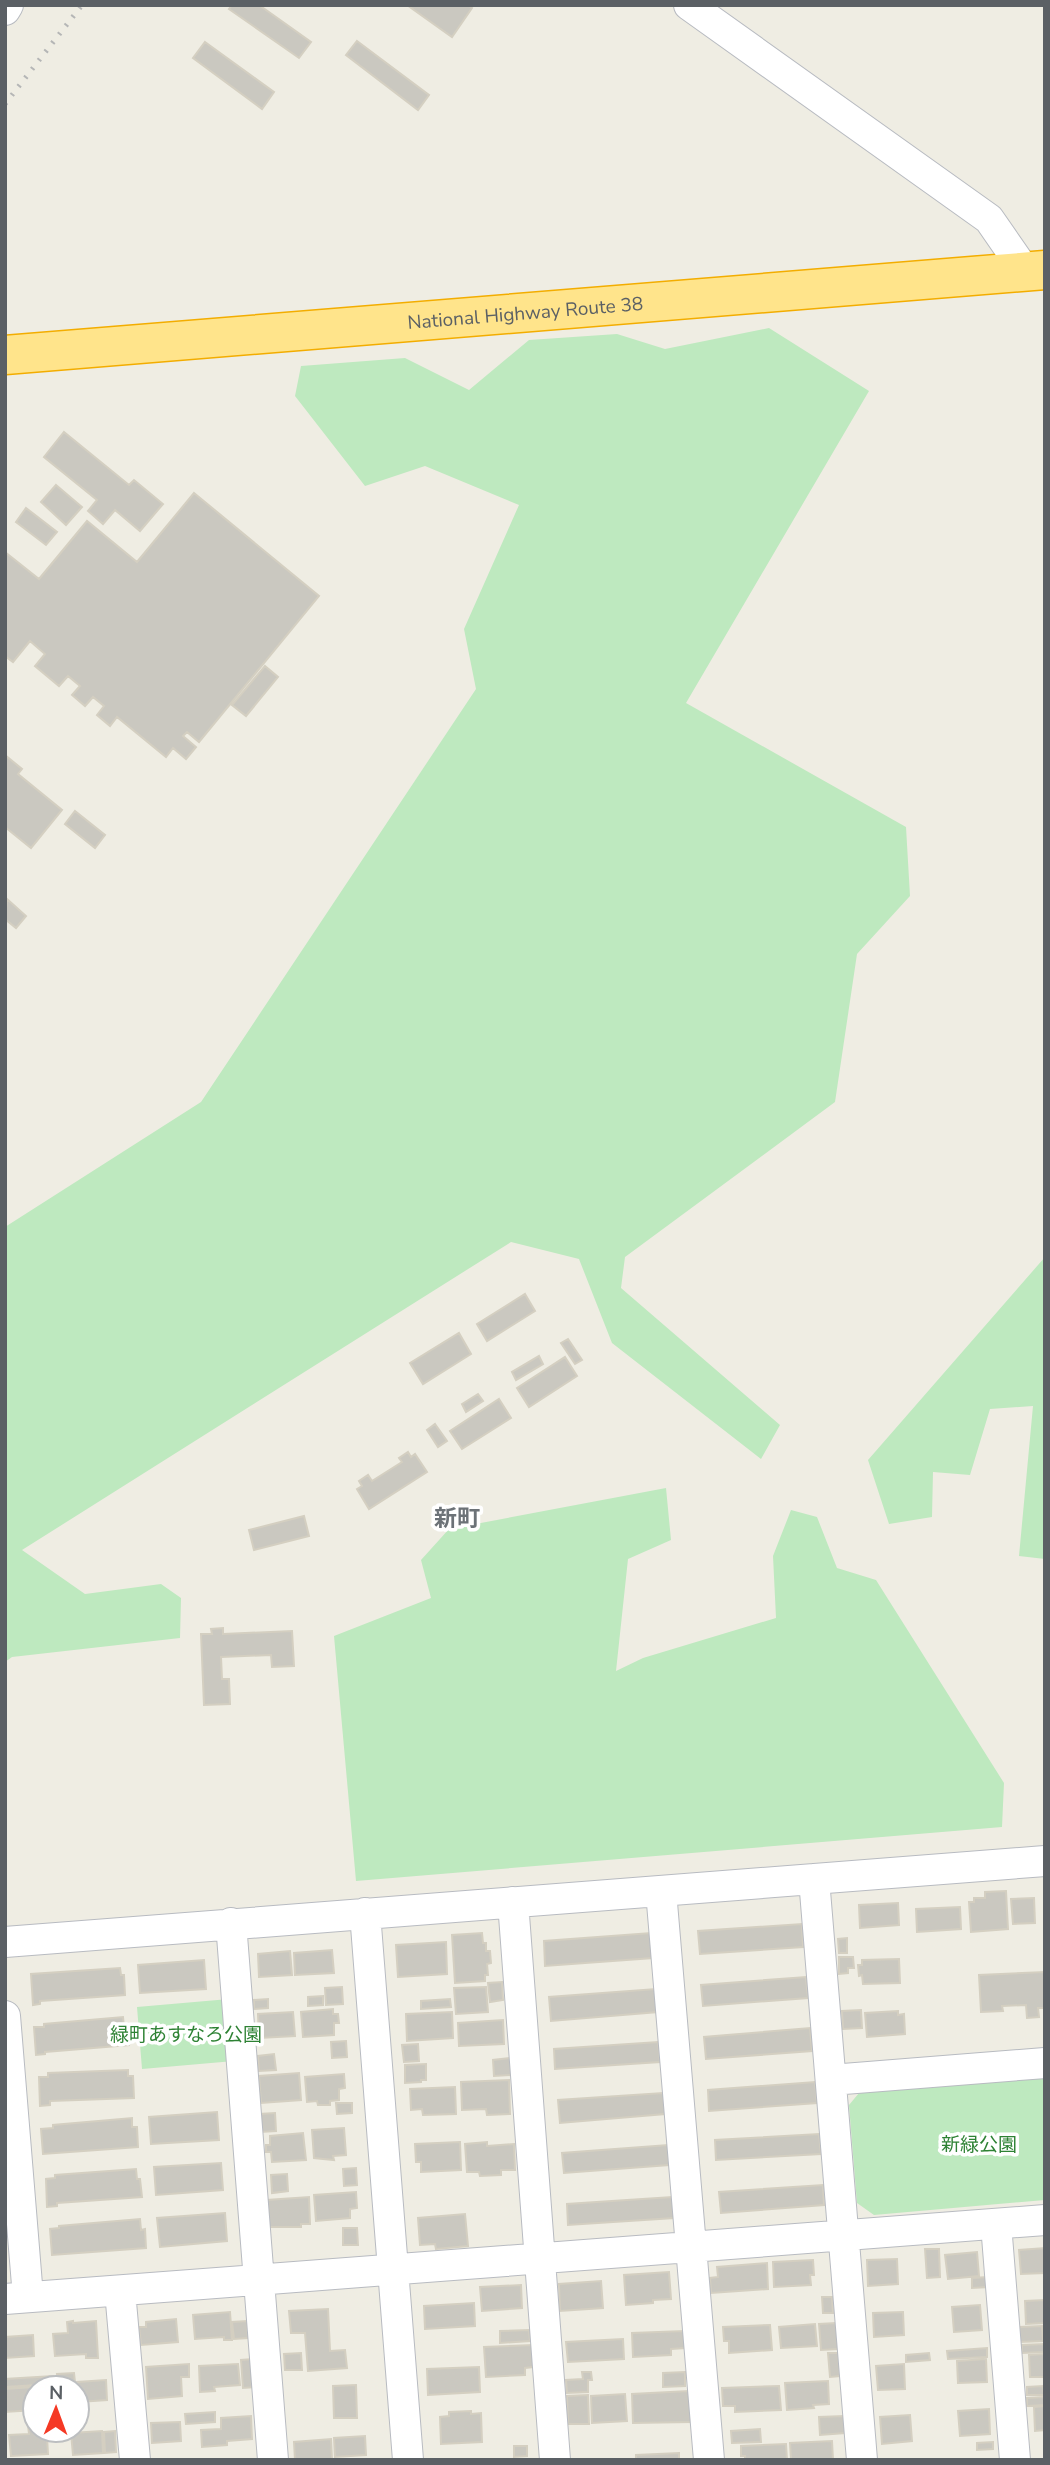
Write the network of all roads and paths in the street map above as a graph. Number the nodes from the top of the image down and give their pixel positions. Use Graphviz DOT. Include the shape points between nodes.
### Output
graph roads {
  1 [pos="9,5"];
  2 [pos="689,5"];
  3 [pos="5,10"];
  4 [pos="1035,270"];
  5 [pos="5,355"];
  6 [pos="1045,1861"];
  7 [pos="814,1879"];
  8 [pos="661,1891"];
  9 [pos="513,1902"];
  10 [pos="365,1913"];
  11 [pos="231,1923"];
  12 [pos="5,1942"];
  13 [pos="6,2028"];
  14 [pos="1045,2063"];
  15 [pos="831,2080"];
  16 [pos="1045,2220"];
  17 [pos="996,2224"];
  18 [pos="843,2235"];
  19 [pos="691,2246"];
  20 [pos="541,2259"];
  21 [pos="393,2270"];
  22 [pos="261,2280"];
  23 [pos="120,2291"];
  24 [pos="17,2298"];
  25 [pos="135,2460"];
  26 [pos="273,2460"];
  27 [pos="408,2460"];
  28 [pos="555,2460"];
  29 [pos="709,2460"];
  30 [pos="862,2460"];
  31 [pos="1015,2460"];
  1 -- 3 [label="street"];
  2 -- 4 [label="street" via="989,219"];
  4 -- 5 [label="highway, National Highway Route 38"];
  6 -- 7 [label="street"];
  7 -- 8 [label="street"];
  7 -- 15 [label="street"];
  8 -- 9 [label="street"];
  8 -- 19 [label="street"];
  9 -- 10 [label="street"];
  9 -- 20 [label="street"];
  10 -- 11 [label="street"];
  10 -- 21 [label="street"];
  11 -- 12 [label="street"];
  11 -- 22 [label="street"];
  13 -- 24 [label="street"];
  14 -- 15 [label="street"];
  15 -- 18 [label="street"];
  16 -- 17 [label="street"];
  17 -- 18 [label="street"];
  17 -- 31 [label="street"];
  18 -- 19 [label="street"];
  18 -- 30 [label="street"];
  19 -- 20 [label="street"];
  19 -- 29 [label="street"];
  20 -- 21 [label="street"];
  20 -- 28 [label="street"];
  21 -- 22 [label="street"];
  21 -- 27 [label="street"];
  22 -- 23 [label="street"];
  22 -- 26 [label="street"];
  23 -- 24 [label="street"];
  23 -- 25 [label="street"];
}
